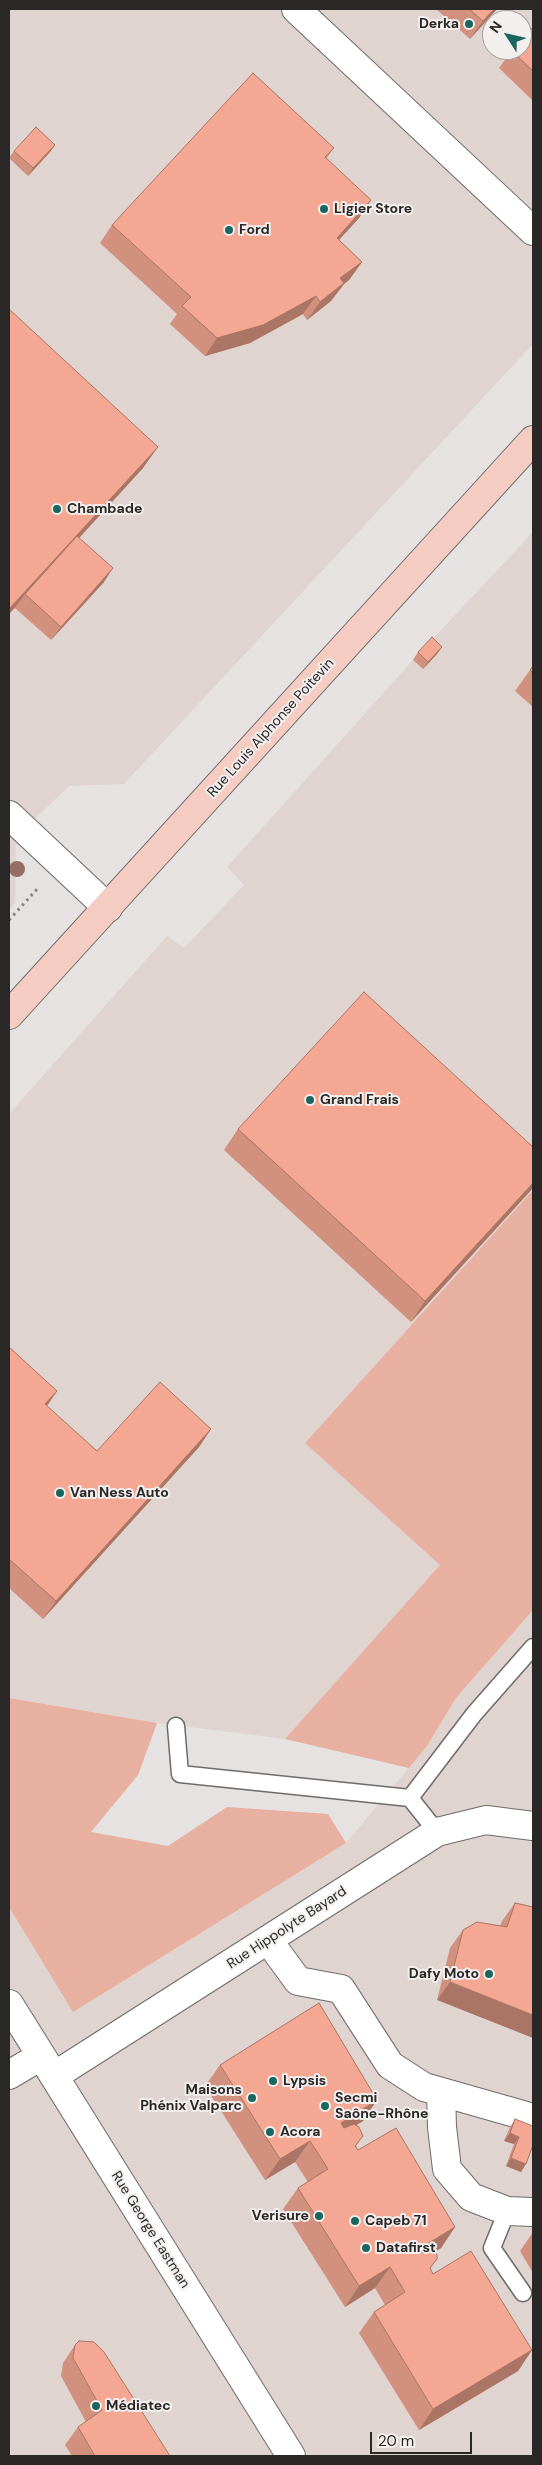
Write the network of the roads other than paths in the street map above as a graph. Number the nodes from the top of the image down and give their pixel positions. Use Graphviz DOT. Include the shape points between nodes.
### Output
graph roads {
  1 [pos="296,9"];
  2 [pos="533,231"];
  3 [pos="533,440"];
  4 [pos="9,815"];
  5 [pos="108,908"];
  6 [pos="9,1015"];
  7 [pos="533,1647"];
  8 [pos="176,1726"];
  9 [pos="410,1798"];
  10 [pos="533,1826"];
  11 [pos="437,1832"];
  12 [pos="268,1940"];
  13 [pos="9,2004"];
  14 [pos="48,2066"];
  15 [pos="9,2075"];
  16 [pos="441,2092"];
  17 [pos="533,2118"];
  18 [pos="520,2212"];
  19 [pos="523,2293"];
  20 [pos="291,2456"];
  1 -- 2 [label="street"];
  3 -- 5 [label="street, Rue Louis Alphonse Poitevin"];
  4 -- 5 [label="street"];
  5 -- 6 [label="street, Rue Louis Alphonse Poitevin"];
  7 -- 9 [label="lane" via="474,1714"];
  8 -- 9 [label="lane" via="180,1774"];
  9 -- 11 [label="lane"];
  10 -- 11 [label="street, Rue Hippolyte Bayard" via="486,1820"];
  11 -- 12 [label="street, Rue Hippolyte Bayard"];
  12 -- 14 [label="street, Rue Hippolyte Bayard"];
  12 -- 16 [label="street" via="298,1981 341,1989 390,2065 424,2087"];
  13 -- 14 [label="street, Rue George Eastman"];
  14 -- 15 [label="street, Rue Hippolyte Bayard"];
  14 -- 20 [label="street, Rue George Eastman"];
  16 -- 17 [label="street"];
  16 -- 18 [label="street" via="447,2169 471,2197"];
  18 -- 19 [label="lane" via="492,2248"];
}
